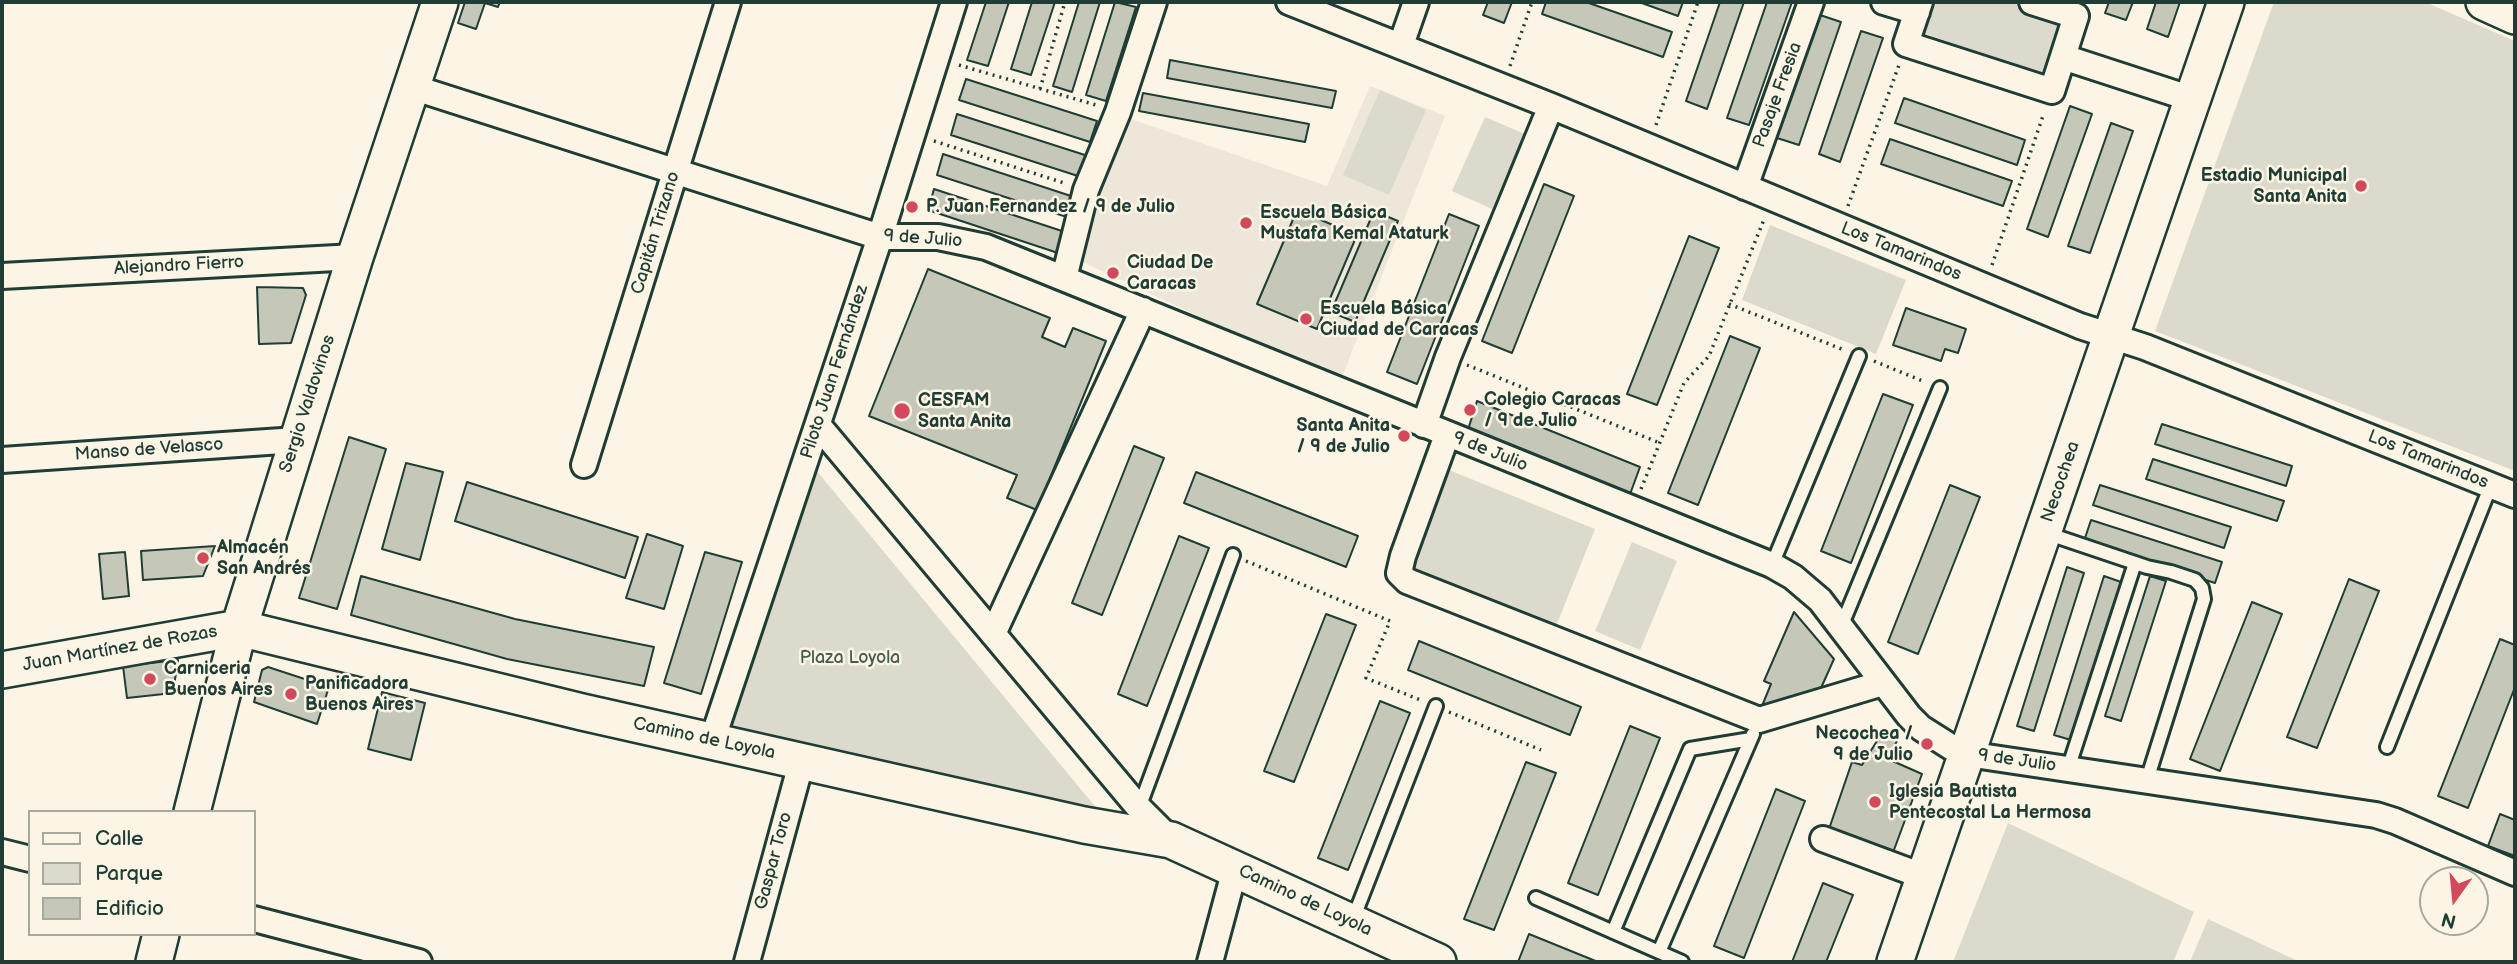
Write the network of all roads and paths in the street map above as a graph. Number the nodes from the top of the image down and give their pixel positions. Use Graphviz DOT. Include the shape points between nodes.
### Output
graph roads {
  1 [pos="440,2"];
  2 [pos="728,2"];
  3 [pos="954,2"];
  4 [pos="1065,2"];
  5 [pos="1154,2"];
  6 [pos="1289,2"];
  7 [pos="1416,2"];
  8 [pos="1532,2"];
  9 [pos="1698,2"];
  10 [pos="1811,2"];
  11 [pos="1884,2"];
  12 [pos="2032,2"];
  13 [pos="2226,2"];
  14 [pos="2484,2"];
  15 [pos="1918,7"];
  16 [pos="2515,16"];
  17 [pos="1906,44"];
  18 [pos="1401,45"];
  19 [pos="2063,57"];
  20 [pos="936,58"];
  21 [pos="1503,86"];
  22 [pos="412,87"];
  23 [pos="1040,89"];
  24 [pos="2052,91"];
  25 [pos="2192,99"];
  26 [pos="1551,106"];
  27 [pos="1118,112"];
  28 [pos="911,134"];
  29 [pos="1649,147"];
  30 [pos="675,171"];
  31 [pos="1745,187"];
  32 [pos="1086,190"];
  33 [pos="1772,199"];
  34 [pos="1840,228"];
  35 [pos="880,237"];
  36 [pos="355,257"];
  37 [pos="2,276"];
  38 [pos="1064,278"];
  39 [pos="1984,286"];
  40 [pos="1729,304"];
  41 [pos="1143,310"];
  42 [pos="2111,336"];
  43 [pos="1859,356"];
  44 [pos="1448,357"];
  45 [pos="1940,387"];
  46 [pos="818,425"];
  47 [pos="1424,425"];
  48 [pos="1447,435"];
  49 [pos="297,440"];
  50 [pos="1660,443"];
  51 [pos="2,460"];
  52 [pos="584,465"];
  53 [pos="2491,485"];
  54 [pos="2515,495"];
  55 [pos="1633,510"];
  56 [pos="2043,532"];
  57 [pos="1233,555"];
  58 [pos="2135,563"];
  59 [pos="1772,565"];
  60 [pos="1842,627"];
  61 [pos="239,628"];
  62 [pos="993,634"];
  63 [pos="2,670"];
  64 [pos="1883,683"];
  65 [pos="1436,706"];
  66 [pos="1755,730"];
  67 [pos="712,741"];
  68 [pos="2387,747"];
  69 [pos="1541,750"];
  70 [pos="1967,754"];
  71 [pos="802,760"];
  72 [pos="2068,769"];
  73 [pos="2147,780"];
  74 [pos="1139,808"];
  75 [pos="193,810"];
  76 [pos="1824,839"];
  77 [pos="1171,840"];
  78 [pos="2,852"];
  79 [pos="28,858"];
  80 [pos="1235,869"];
  81 [pos="2515,873"];
  82 [pos="1925,877"];
  83 [pos="1536,898"];
  84 [pos="256,920"];
  85 [pos="1352,922"];
  86 [pos="1613,932"];
  87 [pos="160,936"];
  88 [pos="1659,952"];
  89 [pos="154,962"];
  90 [pos="419,962"];
  91 [pos="747,962"];
  92 [pos="1210,962"];
  93 [pos="1438,962"];
  94 [pos="1682,962"];
  95 [pos="1895,962"];
  1 -- 22 [label="street, Sergio Valdovinos"];
  2 -- 30 [label="street, Capitán Trizano"];
  3 -- 20 [label="street, Piloto Juan Fernández"];
  4 -- 23 [label="path"];
  5 -- 27 [label="street"];
  6 -- 18 [label="street, Los Tamarindos"];
  7 -- 18 [label="street"];
  8 -- 21 [label="path"];
  9 -- 29 [label="path"];
  10 -- 31 [label="street, Pasaje Fresia"];
  11 -- 15 [label="street"];
  12 -- 19 [label="street" via="2076,16"];
  13 -- 25 [label="street, Necochea"];
  14 -- 16 [label="street"];
  15 -- 17 [label="street"];
  17 -- 24 [label="street"];
  17 -- 34 [label="path"];
  18 -- 21 [label="street, Los Tamarindos"];
  19 -- 24 [label="street"];
  19 -- 25 [label="street"];
  20 -- 23 [label="path"];
  20 -- 28 [label="street, Piloto Juan Fernández"];
  21 -- 26 [label="street, Los Tamarindos"];
  22 -- 30 [label="street, 9 de Julio"];
  22 -- 36 [label="street, Sergio Valdovinos"];
  23 -- 27 [label="path"];
  24 -- 39 [label="path"];
  25 -- 42 [label="street, Necochea"];
  26 -- 29 [label="street, Los Tamarindos"];
  26 -- 44 [label="street"];
  27 -- 32 [label="street"];
  28 -- 32 [label="path"];
  28 -- 35 [label="street, Piloto Juan Fernández"];
  29 -- 31 [label="street, Los Tamarindos"];
  30 -- 35 [label="street, 9 de Julio"];
  30 -- 52 [label="street, Capitán Trizano"];
  31 -- 33 [label="street, Los Tamarindos"];
  32 -- 38 [label="street"];
  33 -- 34 [label="street, Los Tamarindos"];
  33 -- 40 [label="path"];
  34 -- 39 [label="street, Los Tamarindos"];
  35 -- 38 [label="street, 9 de Julio" via="952,239 986,247"];
  35 -- 46 [label="street, Piloto Juan Fernández"];
  36 -- 37 [label="street, Alejandro Fierro"];
  36 -- 49 [label="street, Sergio Valdovinos"];
  38 -- 41 [label="street, 9 de Julio"];
  39 -- 42 [label="street, Los Tamarindos"];
  40 -- 43 [label="path"];
  40 -- 50 [label="path" via="1709,356 1684,383"];
  41 -- 47 [label="street, 9 de Julio"];
  41 -- 62 [label="street"];
  42 -- 53 [label="street, Los Tamarindos"];
  42 -- 56 [label="street, Necochea"];
  43 -- 45 [label="path"];
  43 -- 59 [label="lane"];
  44 -- 47 [label="street"];
  44 -- 50 [label="path"];
  45 -- 60 [label="lane"];
  46 -- 62 [label="street, Camino de Loyola"];
  46 -- 67 [label="street, Piloto Juan Fernández"];
  47 -- 48 [label="street, 9 de Julio"];
  48 -- 55 [label="street, 9 de Julio"];
  48 -- 66 [label="street" via="1403,556 1399,573 1407,581"];
  49 -- 51 [label="street, Manso de Velasco"];
  49 -- 61 [label="street, Sergio Valdovinos"];
  50 -- 55 [label="path"];
  53 -- 54 [label="street, Los Tamarindos"];
  53 -- 68 [label="lane"];
  55 -- 59 [label="street, 9 de Julio"];
  56 -- 58 [label="lane"];
  56 -- 70 [label="street, Necochea"];
  57 -- 65 [label="path" via="1390,621 1366,678"];
  57 -- 74 [label="lane"];
  58 -- 72 [label="lane"];
  58 -- 73 [label="lane" via="2194,580 2204,599"];
  59 -- 60 [label="street, 9 de Julio" via="1803,584"];
  60 -- 64 [label="street, 9 de Julio"];
  61 -- 63 [label="street, Juan Martínez de Rozas"];
  61 -- 67 [label="street, Camino de Loyola"];
  61 -- 75 [label="street, Sergio Valdovinos"];
  62 -- 74 [label="street, Camino de Loyola"];
  64 -- 66 [label="street"];
  64 -- 70 [label="street, 9 de Julio" via="1921,728"];
  65 -- 69 [label="path"];
  65 -- 85 [label="lane"];
  66 -- 86 [label="lane" via="1689,749"];
  66 -- 88 [label="lane"];
  67 -- 71 [label="street, Camino de Loyola"];
  70 -- 72 [label="street, 9 de Julio"];
  70 -- 82 [label="street, Necochea"];
  71 -- 77 [label="street, Camino de Loyola" via="1084,825"];
  71 -- 91 [label="street, Gaspar Toro"];
  72 -- 73 [label="street, 9 de Julio"];
  73 -- 81 [label="street, 9 de Julio" via="2376,815"];
  74 -- 77 [label="street, Camino de Loyola"];
  76 -- 82 [label="street"];
  77 -- 80 [label="street, Camino de Loyola"];
  78 -- 79 [label="street"];
  80 -- 85 [label="street, Camino de Loyola"];
  80 -- 92 [label="street"];
  82 -- 95 [label="street, Necochea"];
  83 -- 86 [label="lane"];
  84 -- 90 [label="street"];
  85 -- 93 [label="street, Camino de Loyola"];
  86 -- 88 [label="lane"];
  87 -- 89 [label="street"];
  88 -- 94 [label="lane"];
}
